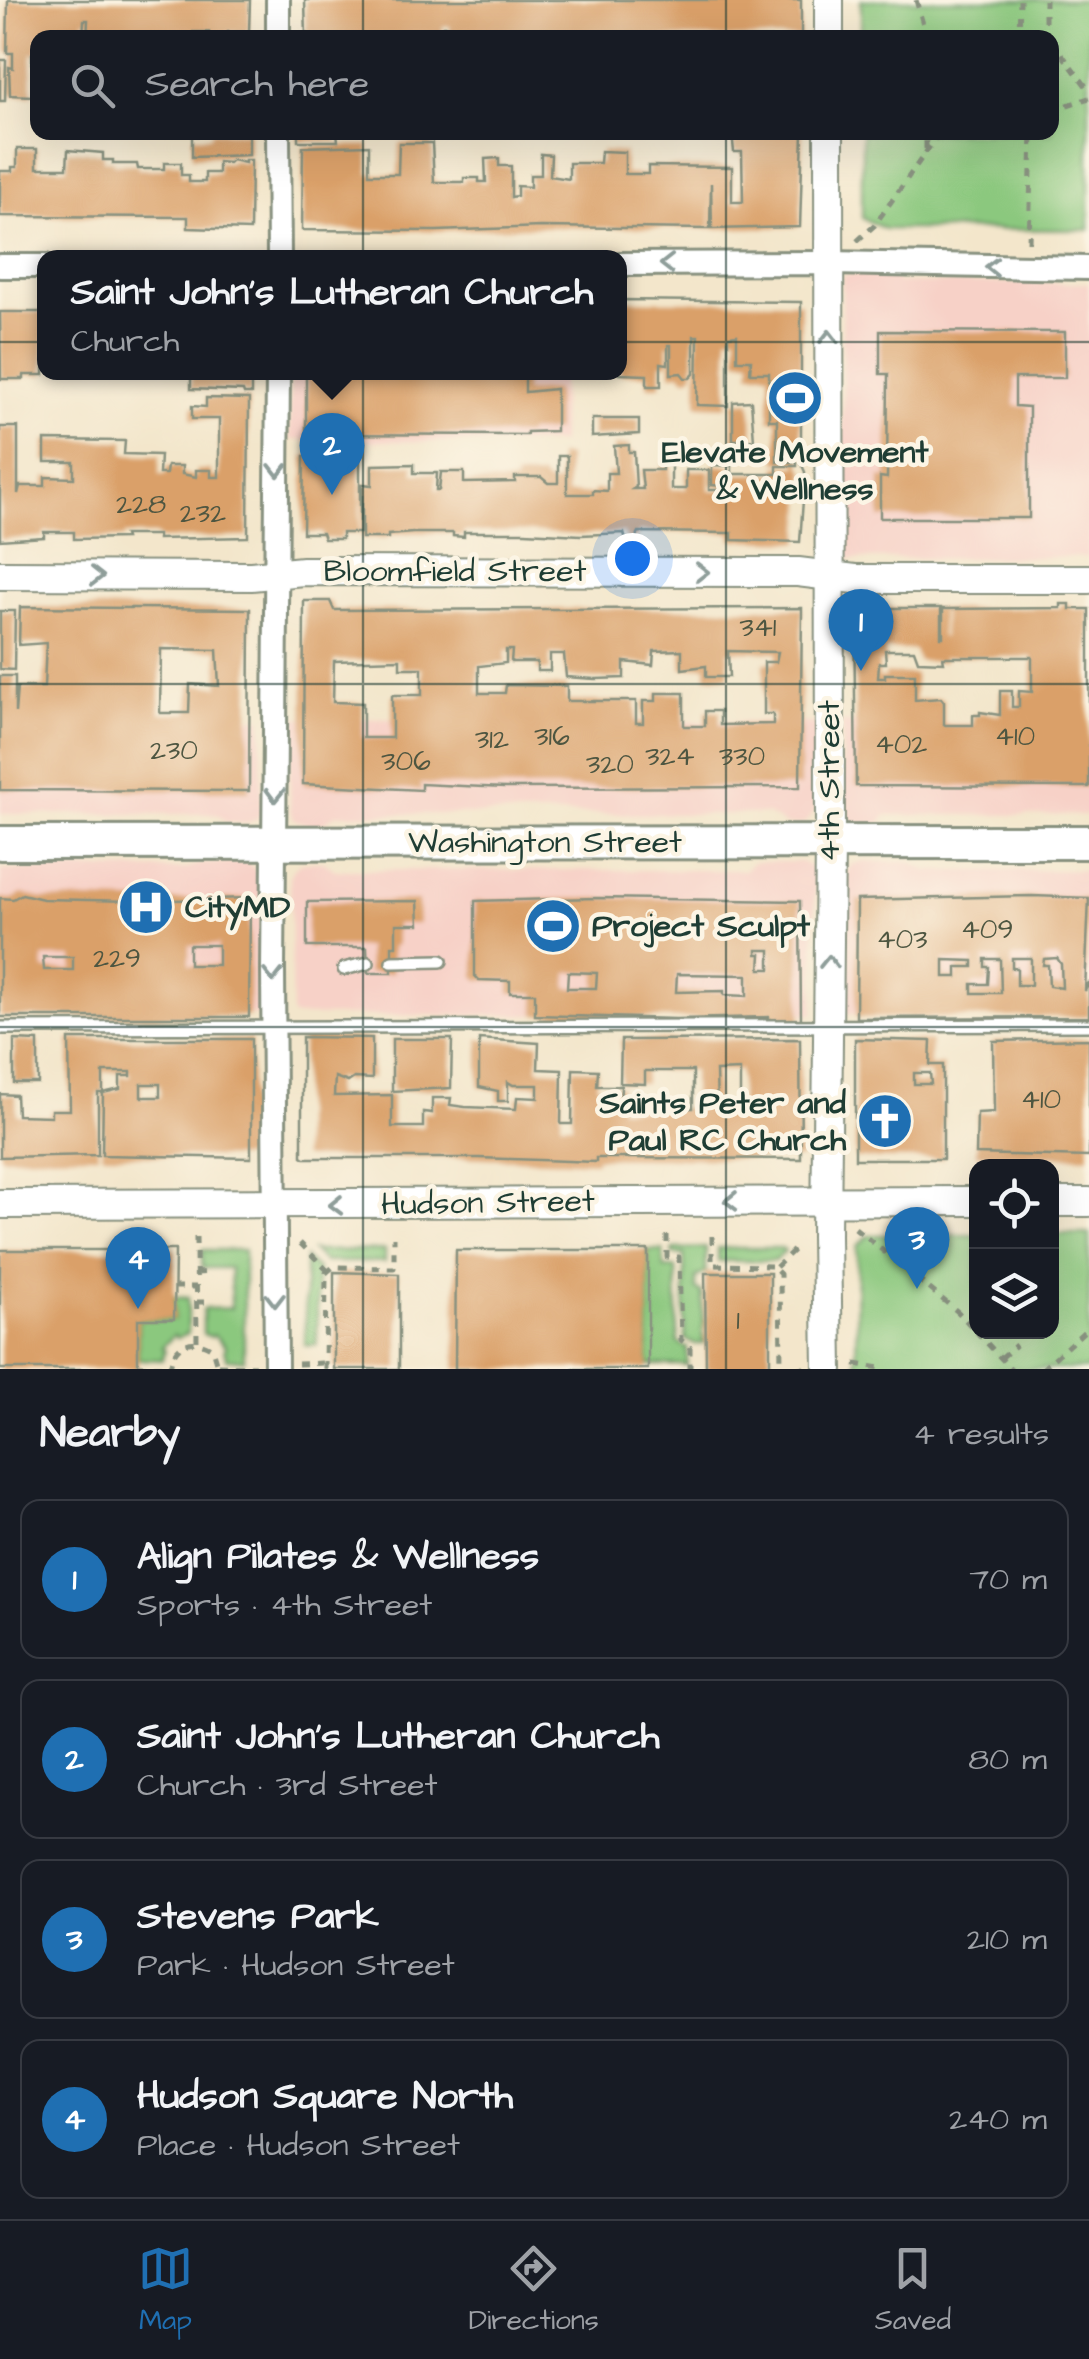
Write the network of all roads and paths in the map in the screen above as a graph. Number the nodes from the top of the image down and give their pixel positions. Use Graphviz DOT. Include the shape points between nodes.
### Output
graph roads {
  1 [pos="278,0"];
  2 [pos="829,0"];
  3 [pos="916,0"];
  4 [pos="1020,0"];
  5 [pos="1045,0"];
  6 [pos="278,30"];
  7 [pos="829,30"];
  8 [pos="924,30"];
  9 [pos="1019,30"];
  10 [pos="1044,30"];
  11 [pos="1059,50"];
  12 [pos="1089,90"];
  13 [pos="1089,98"];
  14 [pos="1059,108"];
  15 [pos="278,140"];
  16 [pos="829,140"];
  17 [pos="926,140"];
  18 [pos="934,140"];
  19 [pos="1032,140"];
  20 [pos="926,150"];
  21 [pos="856,241"];
  22 [pos="1029,242"];
  23 [pos="279,250"];
  24 [pos="830,262"];
  25 [pos="627,264"];
  26 [pos="0,266"];
  27 [pos="37,266"];
  28 [pos="1089,268"];
  29 [pos="278,380"];
  30 [pos="277,574"];
  31 [pos="0,575"];
  32 [pos="828,575"];
  33 [pos="1089,579"];
  34 [pos="830,842"];
  35 [pos="1089,842"];
  36 [pos="0,843"];
  37 [pos="274,843"];
  38 [pos="441,961"];
  39 [pos="392,962"];
  40 [pos="368,963"];
  41 [pos="344,968"];
  42 [pos="828,1026"];
  43 [pos="1089,1026"];
  44 [pos="0,1028"];
  45 [pos="273,1028"];
  46 [pos="828,1200"];
  47 [pos="969,1201"];
  48 [pos="1059,1202"];
  49 [pos="1089,1202"];
  50 [pos="0,1204"];
  51 [pos="275,1206"];
  52 [pos="855,1228"];
  53 [pos="667,1235"];
  54 [pos="196,1236"];
  55 [pos="712,1236"];
  56 [pos="394,1237"];
  57 [pos="802,1242"];
  58 [pos="300,1244"];
  59 [pos="776,1267"];
  60 [pos="327,1270"];
  61 [pos="210,1272"];
  62 [pos="196,1273"];
  63 [pos="196,1286"];
  64 [pos="174,1287"];
  65 [pos="196,1302"];
  66 [pos="210,1302"];
  67 [pos="780,1321"];
  68 [pos="792,1321"];
  69 [pos="1089,1327"];
  70 [pos="197,1342"];
  71 [pos="1016,1344"];
  72 [pos="1001,1358"];
  73 [pos="138,1366"];
  74 [pos="246,1366"];
  75 [pos="286,1366"];
  76 [pos="325,1366"];
  77 [pos="840,1366"];
  78 [pos="218,1367"];
  79 [pos="170,1368"];
  80 [pos="804,1368"];
  81 [pos="690,1369"];
  82 [pos="781,1369"];
  83 [pos="886,1369"];
  84 [pos="1011,1369"];
  85 [pos="1042,1369"];
  1 -- 6 [label="street"];
  2 -- 7 [label="street"];
  3 -- 8 [label="path"];
  4 -- 9 [label="path"];
  5 -- 10 [label="path"];
  11 -- 12 [label="path"];
  13 -- 14 [label="path"];
  15 -- 23 [label="street"];
  16 -- 24 [label="street, 4th Street"];
  17 -- 20 [label="path"];
  18 -- 20 [label="path"];
  19 -- 22 [label="path"];
  20 -- 21 [label="path" via="874,226"];
  24 -- 25 [label="street, one-way"];
  28 -- 24 [label="street, one-way"];
  32 -- 24 [label="street, 4th Street, one-way"];
  26 -- 27 [label="street"];
  29 -- 30 [label="street, one-way"];
  31 -- 30 [label="street, Bloomfield Street, one-way"];
  30 -- 32 [label="street, Bloomfield Street, one-way"];
  30 -- 37 [label="street, one-way"];
  32 -- 33 [label="street, Bloomfield Street"];
  32 -- 34 [label="street, 4th Street"];
  34 -- 35 [label="main road, Washington Street"];
  34 -- 37 [label="main road, Washington Street"];
  42 -- 34 [label="street, 4th Street, one-way"];
  36 -- 37 [label="main road, Washington Street"];
  37 -- 45 [label="street, one-way"];
  38 -- 39 [label="lane"];
  40 -- 41 [label="lane"];
  42 -- 43 [label="lane"];
  42 -- 45 [label="lane"];
  42 -- 46 [label="street, 4th Street"];
  44 -- 45 [label="lane"];
  45 -- 51 [label="street"];
  46 -- 47 [label="street, Hudson Street"];
  46 -- 51 [label="street, Hudson Street, one-way"];
  46 -- 77 [label="street, 4th Street"];
  48 -- 49 [label="street"];
  50 -- 51 [label="street, Hudson Street"];
  51 -- 75 [label="street, one-way"];
  52 -- 72 [label="path" via="958,1312"];
  53 -- 81 [label="path" via="667,1257 678,1257 681,1340 690,1346"];
  54 -- 62 [label="path"];
  55 -- 59 [label="path" via="712,1265"];
  56 -- 60 [label="path" via="394,1268"];
  57 -- 59 [label="path"];
  58 -- 60 [label="path"];
  59 -- 67 [label="path"];
  60 -- 76 [label="path"];
  61 -- 62 [label="path"];
  62 -- 63 [label="path"];
  63 -- 64 [label="path"];
  63 -- 65 [label="path"];
  65 -- 66 [label="path"];
  65 -- 70 [label="path"];
  67 -- 68 [label="path"];
  67 -- 82 [label="path"];
  69 -- 85 [label="path"];
  70 -- 78 [label="path" via="212,1349"];
  70 -- 79 [label="path" via="175,1351"];
  71 -- 72 [label="path"];
  72 -- 84 [label="path"];
  73 -- 79 [label="path"];
  74 -- 78 [label="path"];
  75 -- 76 [label="path"];
  77 -- 83 [label="path"];
  80 -- 82 [label="path"];
}
